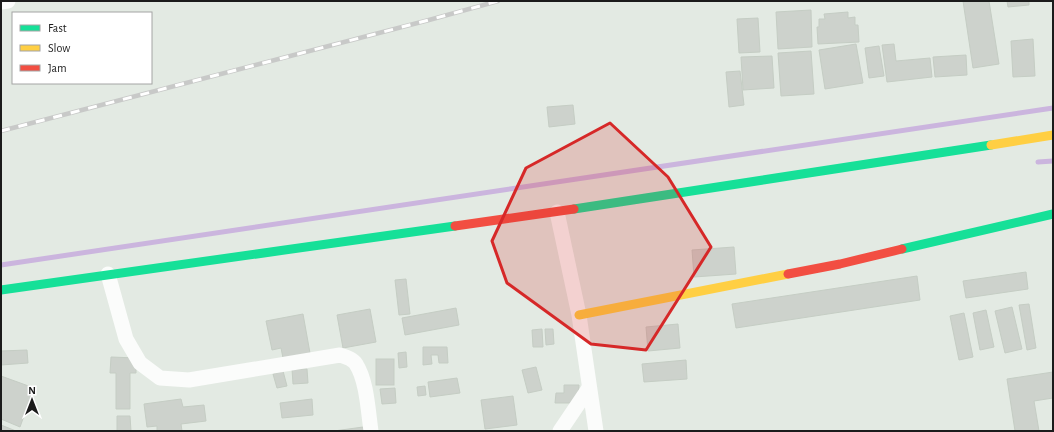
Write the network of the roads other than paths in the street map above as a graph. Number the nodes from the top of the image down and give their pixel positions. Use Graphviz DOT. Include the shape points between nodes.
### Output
graph roads {
  1 [pos="8,1"];
  2 [pos="1,2"];
  3 [pos="1053,135"];
  4 [pos="557,212"];
  5 [pos="1053,214"];
  6 [pos="108,274"];
  7 [pos="1,290"];
  8 [pos="579,315"];
  9 [pos="589,388"];
  10 [pos="371,431"];
  11 [pos="560,431"];
  12 [pos="596,431"];
  1 -- 2 [label="street"];
  3 -- 4 [label="main road"];
  4 -- 6 [label="main road"];
  4 -- 8 [label="street"];
  5 -- 8 [label="main road" via="840,264"];
  6 -- 7 [label="main road"];
  6 -- 10 [label="street" via="126,339 140,362 160,378 189,380 340,355 356,363 363,379"];
  8 -- 9 [label="street"];
  9 -- 11 [label="street"];
  9 -- 12 [label="street"];
}
